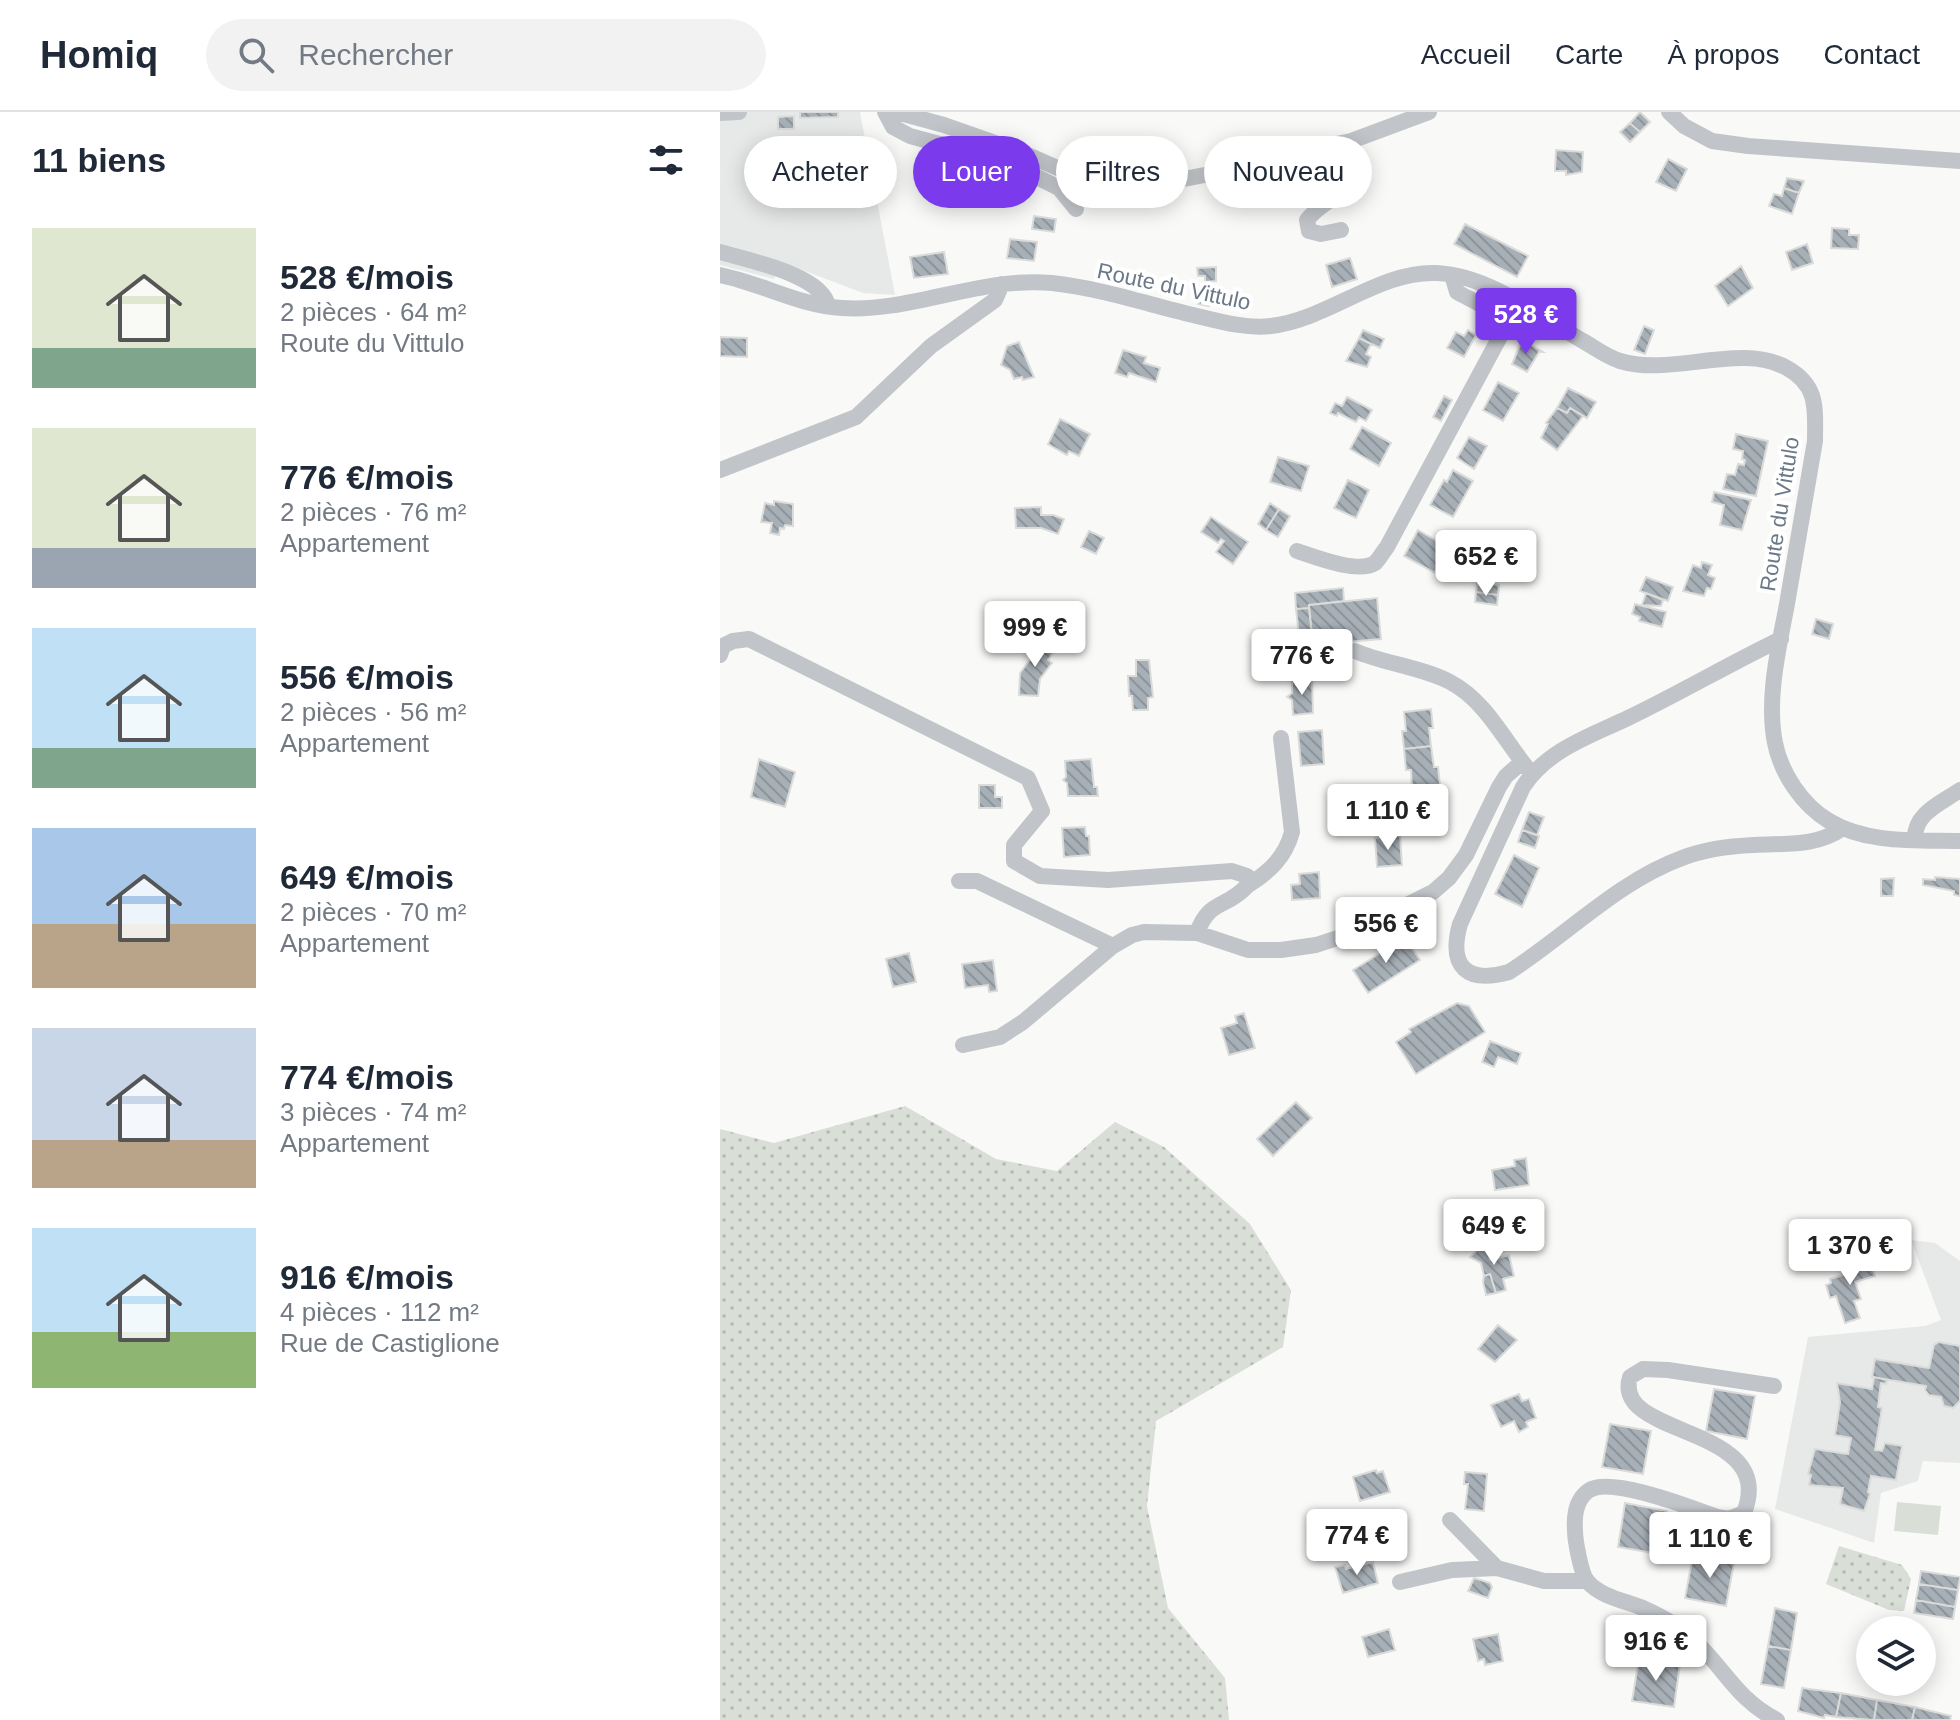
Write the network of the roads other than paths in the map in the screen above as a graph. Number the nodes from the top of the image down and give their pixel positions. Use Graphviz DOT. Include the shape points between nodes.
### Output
graph roads {
  1 [pos="739,112"];
  2 [pos="885,112"];
  3 [pos="896,112"];
  4 [pos="1429,112"];
  5 [pos="1669,112"];
  6 [pos="720,113"];
  7 [pos="1364,136"];
  8 [pos="1960,161"];
  9 [pos="1204,175"];
  10 [pos="1318,208"];
  11 [pos="1076,209"];
  12 [pos="1341,230"];
  13 [pos="720,252"];
  14 [pos="720,275"];
  15 [pos="1452,275"];
  16 [pos="1002,284"];
  17 [pos="828,306"];
  18 [pos="720,470"];
  19 [pos="1297,551"];
  20 [pos="1781,639"];
  21 [pos="1355,651"];
  22 [pos="720,655"];
  23 [pos="1281,738"];
  24 [pos="1527,768"];
  25 [pos="1960,790"];
  26 [pos="1843,828"];
  27 [pos="1915,840"];
  28 [pos="1960,841"];
  29 [pos="959,881"];
  30 [pos="1247,886"];
  31 [pos="1197,933"];
  32 [pos="1113,946"];
  33 [pos="963,1045"];
  34 [pos="1774,1386"];
  35 [pos="1450,1520"];
  36 [pos="1497,1568"];
  37 [pos="1587,1581"];
  38 [pos="1400,1582"];
  39 [pos="1777,1720"];
  1 -- 6 [label="street"];
  2 -- 11 [label="street" via="893,127 910,136 987,157 1059,188"];
  3 -- 9 [label="street" via="1118,187"];
  4 -- 7 [label="street"];
  5 -- 8 [label="street" via="1712,141"];
  10 -- 12 [label="street" via="1307,220 1309,231"];
  13 -- 17 [label="street" via="800,278 819,288"];
  14 -- 17 [label="street, Route du Vittulo"];
  15 -- 16 [label="street, Route du Vittulo" via="1405,276 1271,326 1215,320 1054,283"];
  15 -- 19 [label="street" via="1457,292 1499,316 1503,331 1387,547 1367,565"];
  15 -- 20 [label="street, Route du Vittulo" via="1500,293 1619,361 1671,366 1748,358 1775,363 1808,383 1814,397 1815,441"];
  16 -- 17 [label="street, Route du Vittulo" via="871,307"];
  16 -- 18 [label="street" via="995,300 931,346 856,417"];
  20 -- 24 [label="street"];
  20 -- 26 [label="street, Route du Vittulo" via="1772,710 1775,743 1786,775 1809,805"];
  21 -- 24 [label="street" via="1448,681 1466,692"];
  22 -- 30 [label="street" via="723,646 749,639 1028,778 1042,811 1014,845 1014,861 1040,876 1108,880 1232,871 1247,876"];
  23 -- 30 [label="street" via="1292,832 1289,846 1269,871"];
  24 -- 26 [label="street" via="1455,940 1461,965 1487,978 1509,972 1643,875 1684,857 1750,845 1814,842"];
  24 -- 31 [label="street" via="1506,776 1449,878 1347,935 1316,945 1248,950"];
  25 -- 27 [label="street" via="1919,819"];
  26 -- 27 [label="street, Route du Vittulo" via="1876,838"];
  27 -- 28 [label="street, Route du Vittulo"];
  29 -- 32 [label="street" via="977,881"];
  30 -- 31 [label="street" via="1236,899 1211,908"];
  31 -- 32 [label="street" via="1144,932"];
  32 -- 33 [label="street" via="1023,1022 1000,1037"];
  34 -- 37 [label="street" via="1668,1370 1643,1369 1630,1377 1630,1399 1646,1412 1742,1464 1750,1498 1744,1513 1729,1519 1630,1489 1590,1489 1574,1514"];
  35 -- 36 [label="street"];
  36 -- 37 [label="street" via="1544,1581"];
  36 -- 38 [label="street" via="1452,1570"];
  37 -- 39 [label="street" via="1663,1617 1695,1640 1742,1696"];
}
